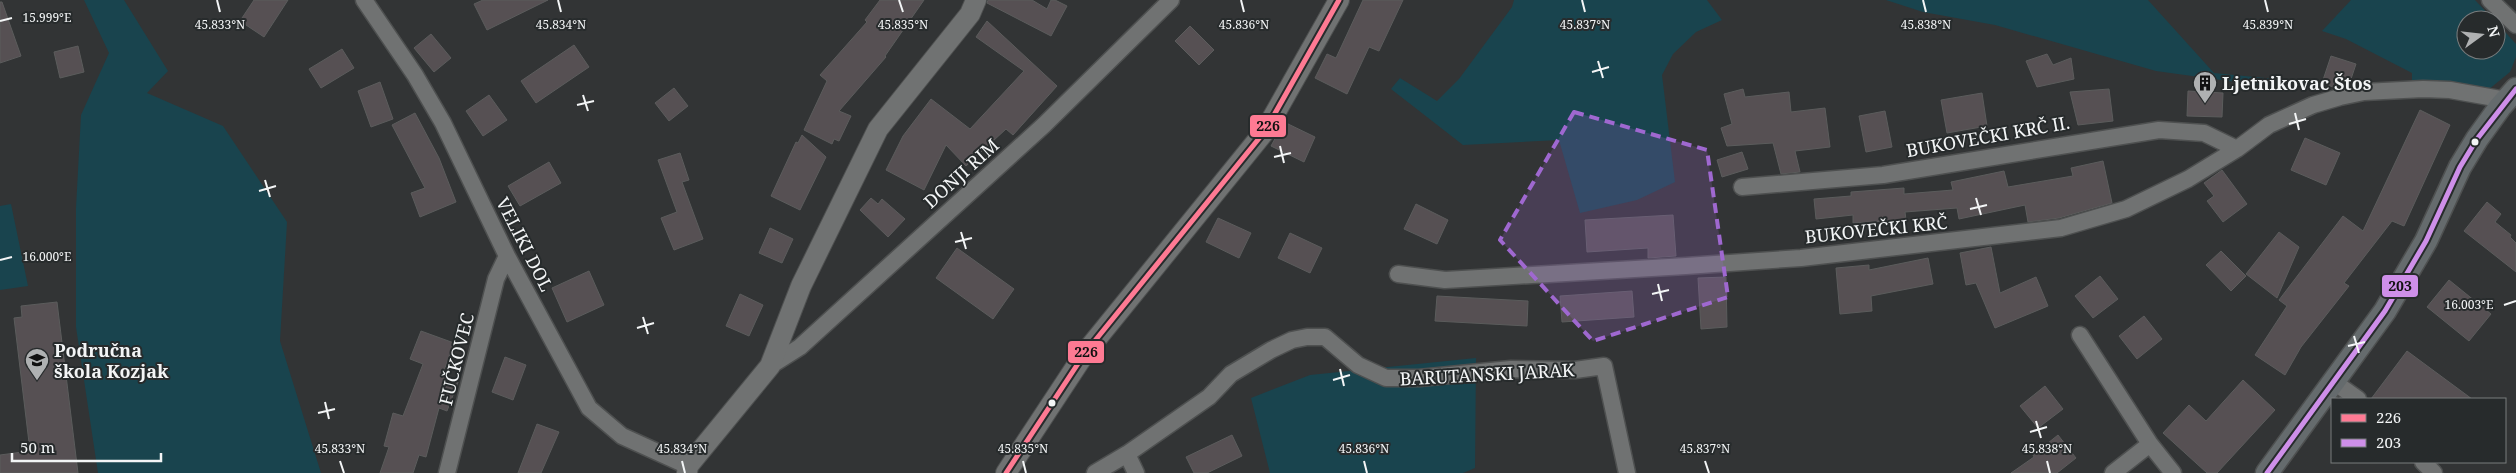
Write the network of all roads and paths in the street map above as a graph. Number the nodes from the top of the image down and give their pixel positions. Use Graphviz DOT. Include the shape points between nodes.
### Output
graph roads {
  1 [pos="976,0"];
  2 [pos="1172,0"];
  3 [pos="1339,0"];
  4 [pos="2490,0"];
  5 [pos="366,1"];
  6 [pos="2516,25"];
  7 [pos="2511,94"];
  8 [pos="2237,149"];
  9 [pos="1742,187"];
  10 [pos="507,256"];
  11 [pos="1398,274"];
  12 [pos="2080,336"];
  13 [pos="770,366"];
  14 [pos="2334,382"];
  15 [pos="2357,398"];
  16 [pos="2150,444"];
  17 [pos="1127,454"];
  18 [pos="2424,463"];
  19 [pos="688,469"];
  20 [pos="447,473"];
  21 [pos="1006,473"];
  22 [pos="1095,473"];
  23 [pos="1136,473"];
  24 [pos="1627,473"];
  25 [pos="2114,473"];
  26 [pos="2173,473"];
  27 [pos="2267,473"];
  28 [pos="2434,473"];
  1 -- 13 [label="street" via="970,14 878,129 802,286"];
  2 -- 13 [label="street, DONJI RIM" via="1036,132 800,347"];
  3 -- 21 [label="street" via="1265,131 1085,352"];
  4 -- 6 [label="street"];
  5 -- 10 [label="street, VELIKI DOL" via="443,123"];
  7 -- 8 [label="street, BUKOVEČKI KRČ" via="2422,89 2364,92 2312,105 2269,125"];
  7 -- 14 [label="main road" via="2460,168 2426,241 2395,295"];
  8 -- 9 [label="street, BUKOVEČKI KRČ II." via="2204,133 2159,130 1883,174"];
  8 -- 11 [label="street, BUKOVEČKI KRČ" via="2188,179 2126,209 2061,228 1800,258 1686,266 1445,280"];
  10 -- 19 [label="street, VELIKI DOL" via="589,408 622,436"];
  10 -- 20 [label="street, FUČKOVEC" via="496,279"];
  12 -- 16 [label="street"];
  13 -- 19 [label="street"];
  14 -- 15 [label="street"];
  14 -- 27 [label="main road"];
  16 -- 25 [label="street"];
  16 -- 26 [label="street"];
  17 -- 22 [label="street, BARUTANSKI JARAK"];
  17 -- 23 [label="street"];
  17 -- 24 [label="street, BARUTANSKI JARAK" via="1209,397 1231,374 1271,350 1292,340 1325,337 1358,365 1386,378 1604,366"];
  18 -- 28 [label="street"];
}
